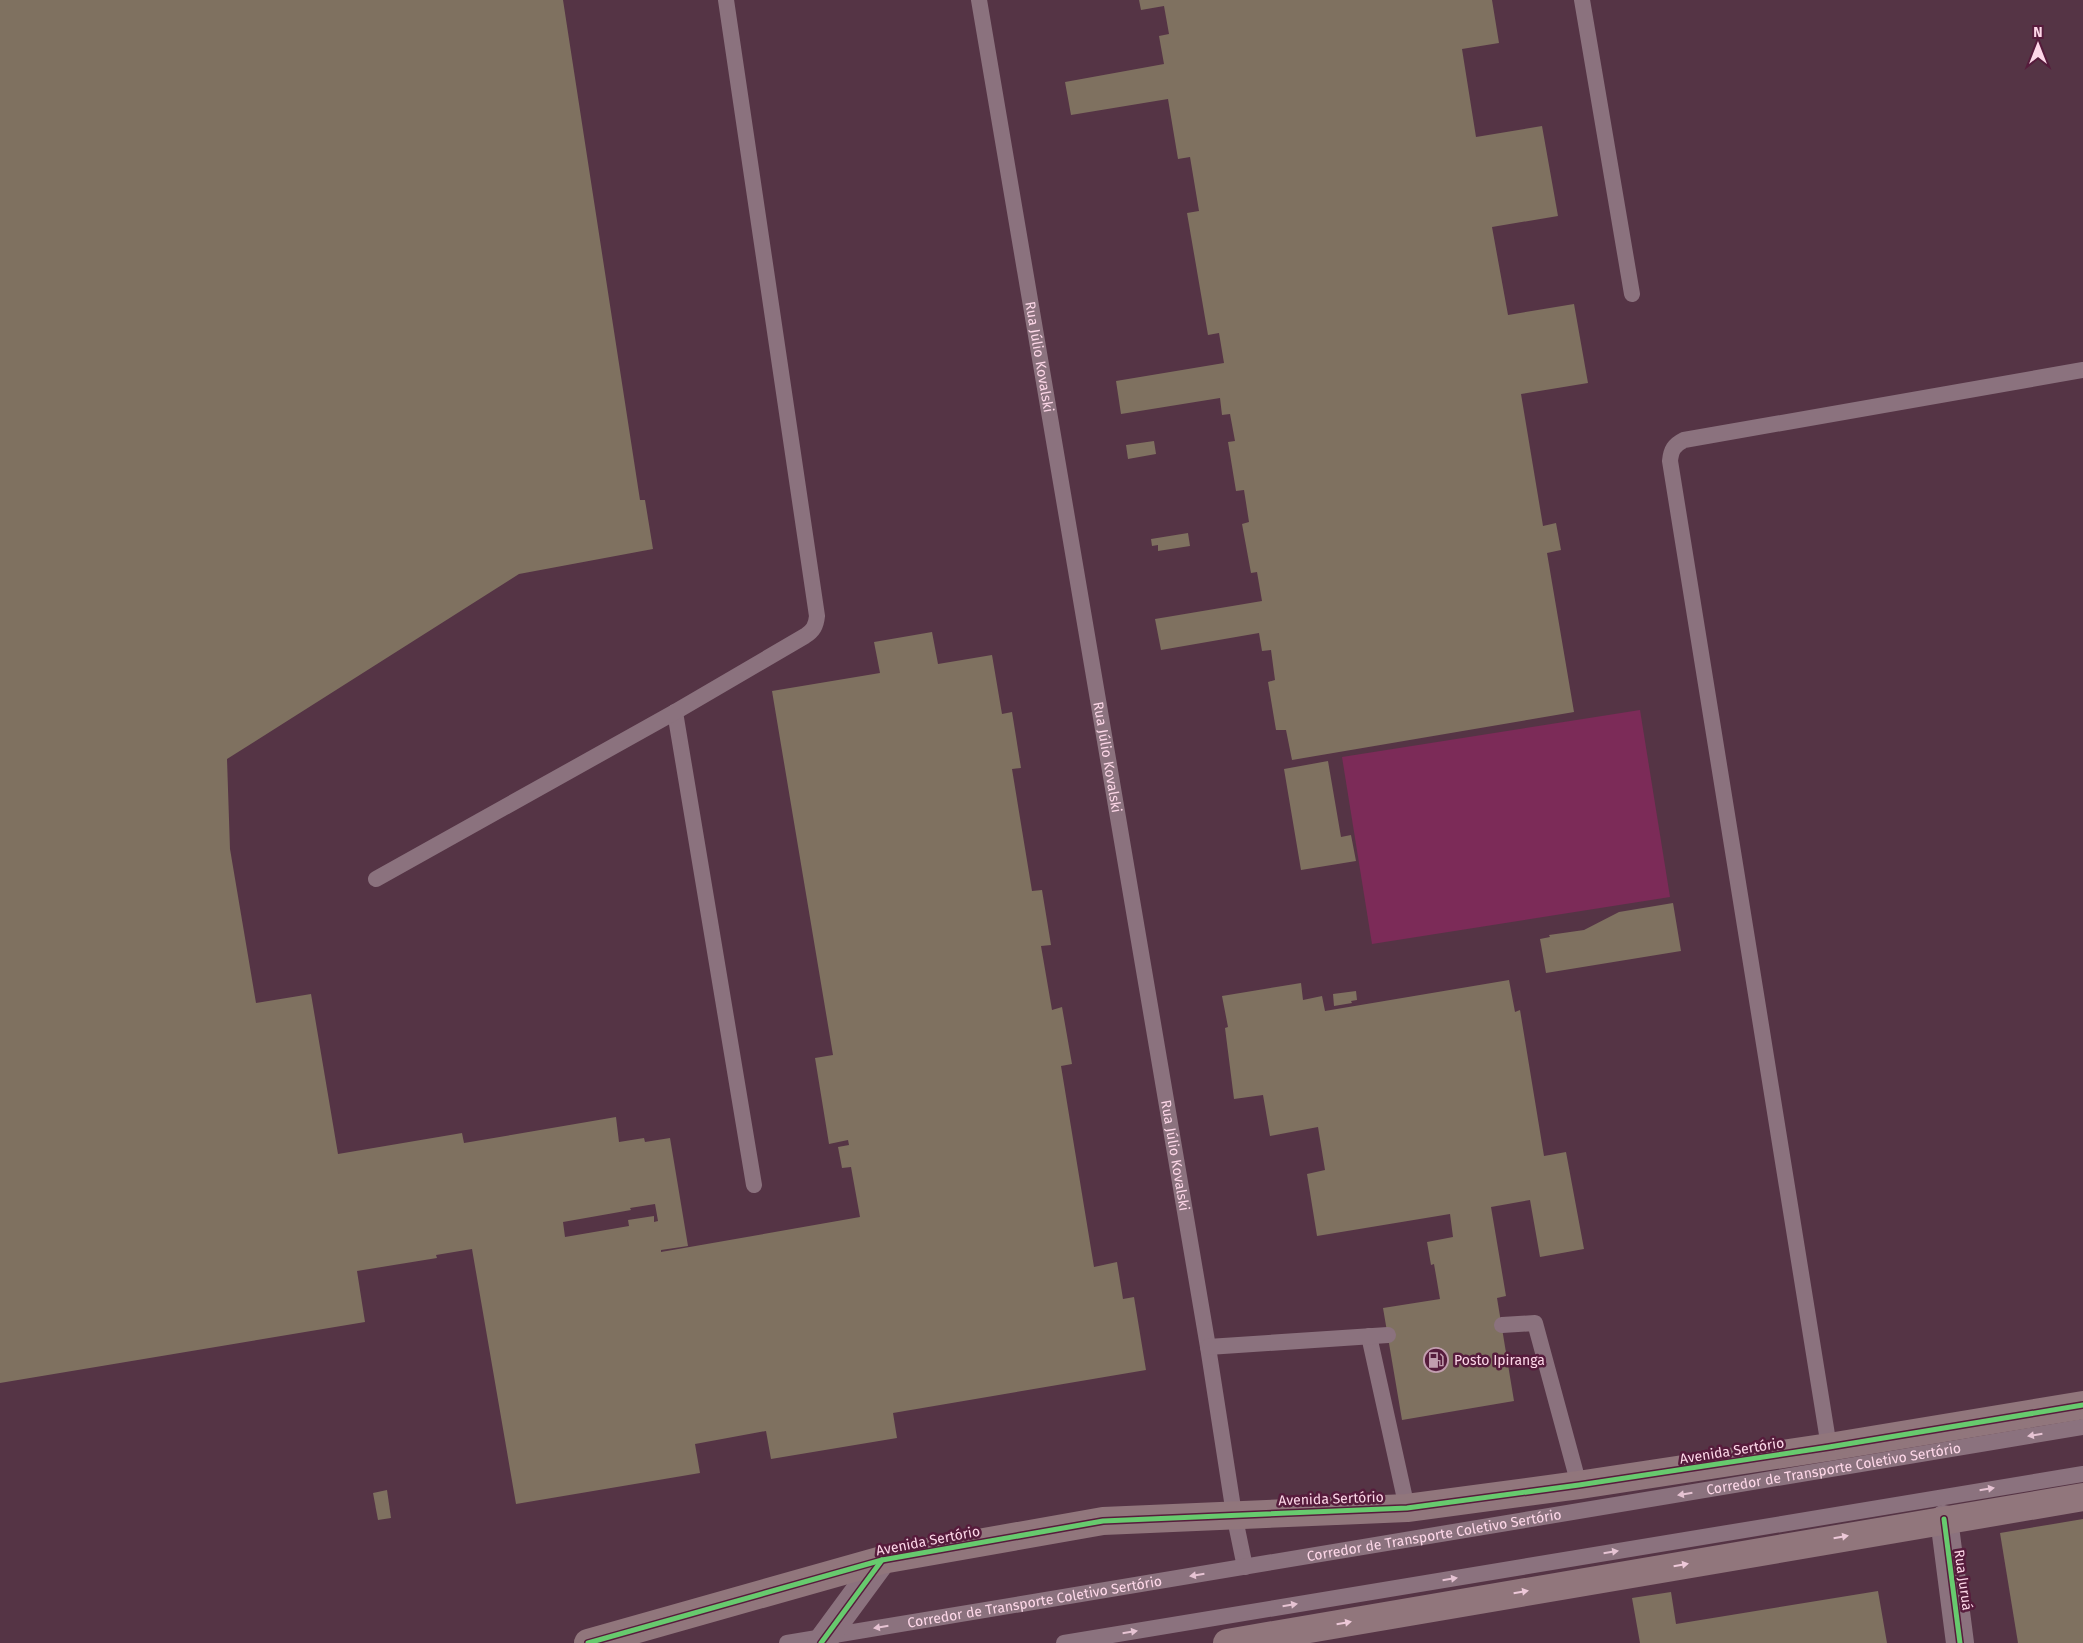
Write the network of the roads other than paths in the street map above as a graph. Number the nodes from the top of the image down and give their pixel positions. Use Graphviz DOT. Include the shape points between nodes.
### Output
graph roads {
  1 [pos="726,0"];
  2 [pos="979,0"];
  3 [pos="1582,0"];
  4 [pos="1632,294"];
  5 [pos="2083,370"];
  6 [pos="675,712"];
  7 [pos="376,879"];
  8 [pos="754,1186"];
  9 [pos="1502,1326"];
  10 [pos="1388,1335"];
  11 [pos="1370,1336"];
  12 [pos="1208,1347"];
  13 [pos="2083,1405"];
  14 [pos="2083,1427"];
  15 [pos="1829,1447"];
  16 [pos="2083,1474"];
  17 [pos="1579,1485"];
  18 [pos="2083,1496"];
  19 [pos="1407,1508"];
  20 [pos="1941,1508"];
  21 [pos="1234,1514"];
  22 [pos="882,1560"];
  23 [pos="1245,1567"];
  24 [pos="823,1640"];
  25 [pos="588,1643"];
  26 [pos="787,1643"];
  27 [pos="1064,1643"];
  28 [pos="1227,1643"];
  29 [pos="1960,1643"];
  1 -- 6 [label="lane" via="817,616 812,631 805,636"];
  2 -- 12 [label="lane, Rua Júlio Kovalski"];
  3 -- 4 [label="lane"];
  5 -- 15 [label="lane" via="1684,440 1670,452"];
  6 -- 7 [label="lane"];
  6 -- 8 [label="lane"];
  9 -- 17 [label="lane" via="1535,1323"];
  10 -- 11 [label="lane"];
  11 -- 12 [label="lane"];
  11 -- 19 [label="lane"];
  12 -- 21 [label="lane, Rua Júlio Kovalski"];
  13 -- 15 [label="main road, Avenida Sertório"];
  14 -- 23 [label="lane, Corredor de Transporte Coletivo Sertório, one-way"];
  15 -- 17 [label="main road, Avenida Sertório"];
  20 -- 16 [label="lane, one-way"];
  17 -- 19 [label="main road, Avenida Sertório"];
  18 -- 20 [label="main road"];
  19 -- 21 [label="main road, Avenida Sertório"];
  27 -- 20 [label="lane, one-way"];
  28 -- 20 [label="main road, one-way"];
  20 -- 29 [label="street, Rua Juruá"];
  21 -- 22 [label="main road, Avenida Sertório" via="1103,1521"];
  21 -- 23 [label="lane, Rua Júlio Kovalski"];
  22 -- 24 [label="street"];
  22 -- 25 [label="main road, Avenida Sertório"];
  23 -- 24 [label="lane, Corredor de Transporte Coletivo Sertório, one-way"];
  24 -- 26 [label="lane, Corredor de Transporte Coletivo Sertório"];
}
